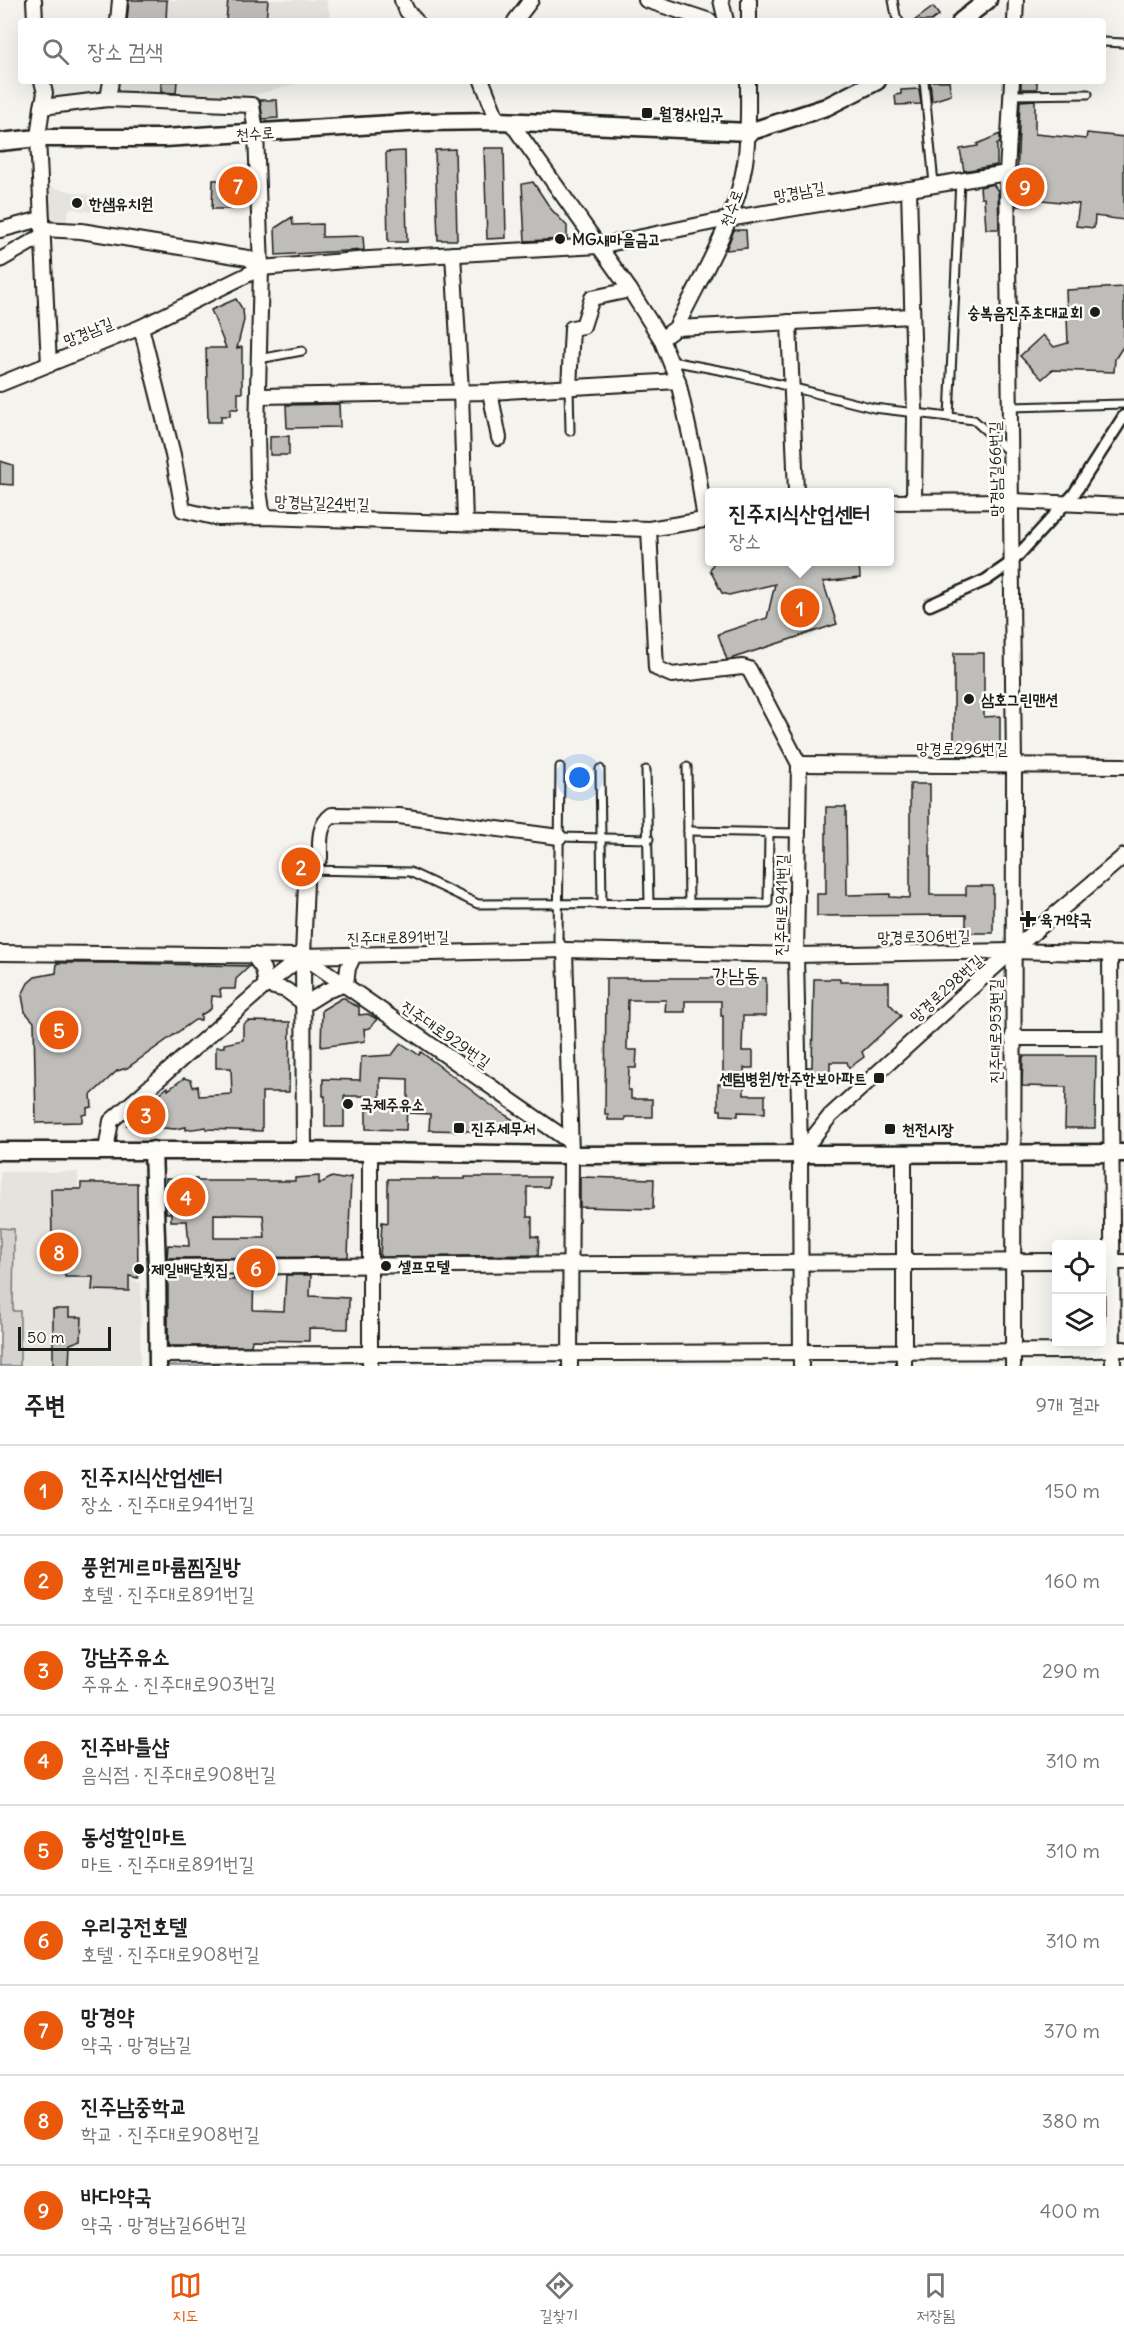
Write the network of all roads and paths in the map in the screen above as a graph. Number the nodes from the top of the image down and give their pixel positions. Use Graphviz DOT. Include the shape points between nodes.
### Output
graph roads {
  1 [pos="34,0"];
  2 [pos="120,0"];
  3 [pos="402,0"];
  4 [pos="531,0"];
  5 [pos="646,0"];
  6 [pos="721,0"];
  7 [pos="749,0"];
  8 [pos="893,0"];
  9 [pos="988,0"];
  10 [pos="1016,0"];
  11 [pos="35,18"];
  12 [pos="118,18"];
  13 [pos="413,18"];
  14 [pos="517,18"];
  15 [pos="701,18"];
  16 [pos="725,18"];
  17 [pos="749,18"];
  18 [pos="898,18"];
  19 [pos="965,18"];
  20 [pos="1015,18"];
  21 [pos="1106,42"];
  22 [pos="1124,43"];
  23 [pos="43,84"];
  24 [pos="110,84"];
  25 [pos="484,84"];
  26 [pos="748,84"];
  27 [pos="871,84"];
  28 [pos="924,84"];
  29 [pos="1012,88"];
  30 [pos="1088,94"];
  31 [pos="108,99"];
  32 [pos="42,107"];
  33 [pos="504,121"];
  34 [pos="749,132"];
  35 [pos="256,133"];
  36 [pos="38,138"];
  37 [pos="0,142"];
  38 [pos="1007,172"];
  39 [pos="960,180"];
  40 [pos="934,184"];
  41 [pos="909,189"];
  42 [pos="729,219"];
  43 [pos="42,228"];
  44 [pos="0,230"];
  45 [pos="599,246"];
  46 [pos="453,254"];
  47 [pos="0,260"];
  48 [pos="261,268"];
  49 [pos="630,290"];
  50 [pos="912,316"];
  51 [pos="789,322"];
  52 [pos="141,327"];
  53 [pos="676,328"];
  54 [pos="661,339"];
  55 [pos="302,351"];
  56 [pos="259,359"];
  57 [pos="670,361"];
  58 [pos="49,365"];
  59 [pos="678,381"];
  60 [pos="0,384"];
  61 [pos="569,388"];
  62 [pos="791,388"];
  63 [pos="461,391"];
  64 [pos="490,392"];
  65 [pos="260,396"];
  66 [pos="1124,404"];
  67 [pos="1011,407"];
  68 [pos="915,413"];
  69 [pos="1124,416"];
  70 [pos="950,417"];
  71 [pos="570,432"];
  72 [pos="499,438"];
  73 [pos="1012,454"];
  74 [pos="796,488"];
  75 [pos="915,501"];
  76 [pos="1012,501"];
  77 [pos="894,502"];
  78 [pos="1067,502"];
  79 [pos="705,506"];
  80 [pos="1124,506"];
  81 [pos="263,517"];
  82 [pos="705,520"];
  83 [pos="465,523"];
  84 [pos="649,528"];
  85 [pos="1012,562"];
  86 [pos="930,605"];
  87 [pos="799,764"];
  88 [pos="1014,764"];
  89 [pos="1124,766"];
  90 [pos="560,767"];
  91 [pos="687,767"];
  92 [pos="600,769"];
  93 [pos="646,770"];
  94 [pos="688,831"];
  95 [pos="769,832"];
  96 [pos="798,833"];
  97 [pos="559,837"];
  98 [pos="601,838"];
  99 [pos="649,839"];
  100 [pos="1124,856"];
  101 [pos="307,870"];
  102 [pos="559,903"];
  103 [pos="649,903"];
  104 [pos="689,903"];
  105 [pos="602,904"];
  106 [pos="565,950"];
  107 [pos="1012,951"];
  108 [pos="0,953"];
  109 [pos="1117,954"];
  110 [pos="253,955"];
  111 [pos="354,955"];
  112 [pos="796,955"];
  113 [pos="303,956"];
  114 [pos="346,984"];
  115 [pos="266,985"];
  116 [pos="305,1004"];
  117 [pos="1012,1038"];
  118 [pos="1110,1038"];
  119 [pos="570,1148"];
  120 [pos="106,1150"];
  121 [pos="153,1150"];
  122 [pos="0,1151"];
  123 [pos="304,1151"];
  124 [pos="370,1153"];
  125 [pos="1012,1153"];
  126 [pos="800,1154"];
  127 [pos="904,1154"];
  128 [pos="1118,1154"];
  129 [pos="1012,1261"];
  130 [pos="1052,1261"];
  131 [pos="904,1262"];
  132 [pos="1113,1262"];
  133 [pos="801,1263"];
  134 [pos="571,1264"];
  135 [pos="370,1266"];
  136 [pos="157,1267"];
  137 [pos="1119,1349"];
  138 [pos="1012,1352"];
  139 [pos="801,1359"];
  140 [pos="904,1359"];
  141 [pos="370,1360"];
  142 [pos="570,1360"];
  143 [pos="669,1360"];
  144 [pos="158,1361"];
  145 [pos="1013,1366"];
  146 [pos="1113,1366"];
  1 -- 11 [label="street"];
  2 -- 12 [label="street"];
  3 -- 13 [label="street"];
  4 -- 14 [label="street"];
  5 -- 15 [label="street"];
  6 -- 16 [label="street"];
  7 -- 17 [label="street"];
  8 -- 18 [label="lane"];
  9 -- 19 [label="street"];
  10 -- 20 [label="street"];
  21 -- 22 [label="lane"];
  23 -- 32 [label="street, 망경남길"];
  24 -- 31 [label="street"];
  25 -- 33 [label="street"];
  26 -- 34 [label="street"];
  27 -- 34 [label="street, 천수로" via="826,107"];
  28 -- 40 [label="lane"];
  29 -- 30 [label="lane"];
  29 -- 38 [label="street"];
  31 -- 32 [label="street"];
  31 -- 35 [label="street" via="252,105"];
  32 -- 36 [label="street, 망경남길"];
  33 -- 34 [label="street, 천수로"];
  33 -- 35 [label="street, 천수로"];
  33 -- 45 [label="street"];
  34 -- 42 [label="street, 천수로" via="745,166"];
  35 -- 36 [label="street, 천수로"];
  35 -- 48 [label="street"];
  36 -- 37 [label="street, 천수로"];
  36 -- 43 [label="street, 망경남길"];
  38 -- 39 [label="street, 망경남길"];
  38 -- 67 [label="street, 망경남길66번길"];
  39 -- 40 [label="street, 망경남길"];
  39 -- 70 [label="lane"];
  40 -- 41 [label="street, 망경남길"];
  41 -- 42 [label="street, 망경남길"];
  41 -- 50 [label="street"];
  42 -- 45 [label="street, 망경남길"];
  42 -- 53 [label="street, 천수로"];
  43 -- 44 [label="street, 망경남길"];
  43 -- 47 [label="street"];
  43 -- 48 [label="street, 망경남길" via="248,258"];
  43 -- 58 [label="street, 망경남길"];
  45 -- 46 [label="street, 망경남길"];
  45 -- 49 [label="street"];
  46 -- 48 [label="street, 망경남길"];
  46 -- 63 [label="street"];
  48 -- 52 [label="street, 망경남길"];
  48 -- 56 [label="street, 망경남길24번길"];
  49 -- 54 [label="street"];
  49 -- 61 [label="street" via="592,298 583,326 572,328"];
  50 -- 51 [label="street"];
  50 -- 68 [label="street"];
  51 -- 53 [label="street"];
  51 -- 62 [label="street"];
  52 -- 58 [label="street, 망경남길"];
  52 -- 81 [label="street" via="183,510 218,518"];
  53 -- 54 [label="street, 천수로"];
  54 -- 57 [label="street"];
  55 -- 56 [label="lane"];
  56 -- 65 [label="street, 망경남길24번길"];
  57 -- 59 [label="street"];
  57 -- 62 [label="lane"];
  58 -- 60 [label="street"];
  59 -- 61 [label="street"];
  59 -- 79 [label="street"];
  61 -- 64 [label="street"];
  61 -- 71 [label="lane"];
  62 -- 68 [label="lane" via="874,408"];
  62 -- 74 [label="street"];
  63 -- 64 [label="street"];
  63 -- 65 [label="street"];
  63 -- 83 [label="street"];
  64 -- 72 [label="street"];
  65 -- 81 [label="street, 망경남길24번길" via="258,483"];
  66 -- 67 [label="lane"];
  67 -- 73 [label="street, 망경남길66번길"];
  68 -- 70 [label="lane"];
  68 -- 75 [label="street"];
  69 -- 78 [label="street"];
  70 -- 73 [label="lane" via="974,420"];
  73 -- 76 [label="street, 망경남길66번길"];
  75 -- 76 [label="street"];
  75 -- 77 [label="street"];
  76 -- 78 [label="street"];
  76 -- 85 [label="street, 망경남길66번길"];
  78 -- 80 [label="street"];
  78 -- 85 [label="street"];
  81 -- 83 [label="street, 망경남길24번길"];
  82 -- 84 [label="street, 망경남길24번길"];
  83 -- 84 [label="street, 망경남길24번길"];
  84 -- 87 [label="street, 진주대로941번길" via="656,668 672,675 749,669"];
  85 -- 86 [label="street" via="986,580"];
  85 -- 88 [label="street, 망경남길66번길"];
  87 -- 88 [label="street, 망경로296번길"];
  87 -- 96 [label="street, 진주대로941번길"];
  88 -- 89 [label="street, 망경로296번길"];
  88 -- 107 [label="street, 진주대로953번길"];
  90 -- 97 [label="lane"];
  91 -- 94 [label="lane"];
  92 -- 98 [label="lane"];
  93 -- 99 [label="lane"];
  94 -- 95 [label="lane"];
  94 -- 104 [label="lane"];
  95 -- 96 [label="lane"];
  95 -- 104 [label="lane" via="768,903"];
  96 -- 112 [label="street, 진주대로941번길"];
  97 -- 98 [label="lane"];
  97 -- 101 [label="street" via="399,816 332,815 324,821 320,833 320,858 307,858"];
  97 -- 102 [label="lane"];
  98 -- 99 [label="lane"];
  98 -- 105 [label="lane"];
  99 -- 103 [label="lane"];
  100 -- 107 [label="street, 망경로298번길"];
  101 -- 102 [label="lane" via="410,872 478,904"];
  101 -- 113 [label="street"];
  102 -- 105 [label="lane"];
  102 -- 106 [label="lane" via="558,939"];
  103 -- 104 [label="lane"];
  103 -- 105 [label="lane"];
  106 -- 111 [label="street, 진주대로891번길"];
  106 -- 112 [label="street, 진주대로891번길"];
  106 -- 119 [label="street"];
  107 -- 109 [label="street, 망경로306번길"];
  107 -- 112 [label="street, 망경로306번길"];
  107 -- 117 [label="street, 진주대로953번길"];
  107 -- 126 [label="street, 망경로298번길" via="830,1116"];
  108 -- 110 [label="street, 진주대로891번길"];
  109 -- 118 [label="street"];
  110 -- 113 [label="street, 진주대로891번길"];
  110 -- 115 [label="street" via="263,969"];
  111 -- 113 [label="street, 진주대로891번길"];
  111 -- 114 [label="street"];
  112 -- 126 [label="street, 진주대로941번길"];
  113 -- 114 [label="street, 진주대로929번길"];
  113 -- 115 [label="street"];
  113 -- 116 [label="street"];
  114 -- 116 [label="street"];
  114 -- 119 [label="street, 진주대로929번길"];
  115 -- 116 [label="street" via="286,990"];
  115 -- 120 [label="street" via="111,1121"];
  116 -- 123 [label="street"];
  117 -- 118 [label="street"];
  117 -- 125 [label="street, 진주대로953번길"];
  118 -- 128 [label="street"];
  119 -- 124 [label="street"];
  119 -- 126 [label="street"];
  119 -- 134 [label="street"];
  120 -- 121 [label="street"];
  120 -- 122 [label="street"];
  121 -- 123 [label="street"];
  121 -- 136 [label="street"];
  123 -- 124 [label="street"];
  124 -- 135 [label="street"];
  125 -- 127 [label="street"];
  125 -- 128 [label="street"];
  125 -- 129 [label="street, 진주대로953번길"];
  126 -- 127 [label="street"];
  126 -- 133 [label="street, 진주대로941번길"];
  127 -- 131 [label="street"];
  128 -- 132 [label="street"];
  129 -- 130 [label="street"];
  129 -- 131 [label="street"];
  129 -- 138 [label="street, 진주대로953번길"];
  131 -- 133 [label="street"];
  131 -- 140 [label="street"];
  132 -- 137 [label="street"];
  133 -- 134 [label="street"];
  133 -- 139 [label="street, 진주대로941번길"];
  134 -- 135 [label="street"];
  134 -- 142 [label="street"];
  135 -- 136 [label="street"];
  135 -- 141 [label="street"];
  136 -- 144 [label="street"];
  137 -- 138 [label="street"];
  137 -- 146 [label="street"];
  138 -- 140 [label="street"];
  138 -- 145 [label="street, 진주대로953번길"];
  139 -- 140 [label="street" via="858,1352"];
  139 -- 143 [label="street"];
  141 -- 142 [label="street" via="493,1354"];
  141 -- 144 [label="street" via="273,1355"];
  142 -- 143 [label="street"];
}
